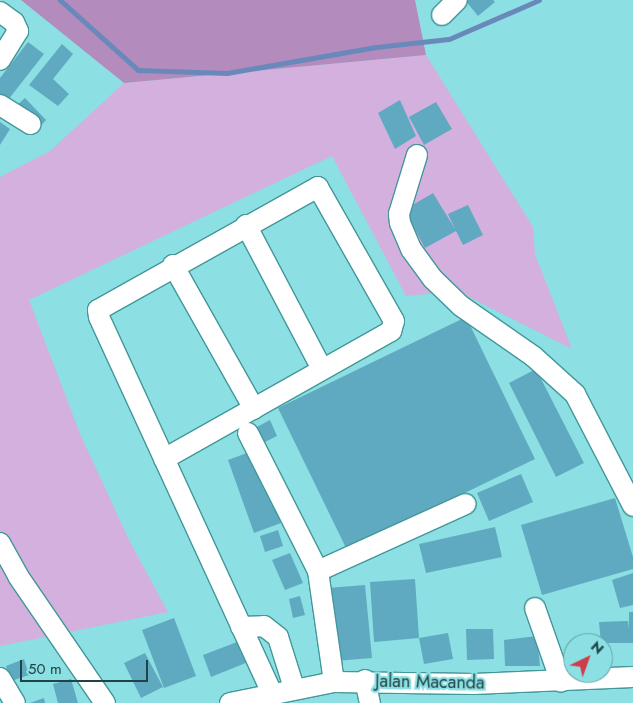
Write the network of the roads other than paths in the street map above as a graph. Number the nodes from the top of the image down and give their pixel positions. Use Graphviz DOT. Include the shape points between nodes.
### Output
graph roads {
  1 [pos="457,0"];
  2 [pos="0,12"];
  3 [pos="442,15"];
  4 [pos="0,60"];
  5 [pos="0,105"];
  6 [pos="30,124"];
  7 [pos="417,154"];
  8 [pos="246,225"];
  9 [pos="174,266"];
  10 [pos="322,369"];
  11 [pos="254,409"];
  12 [pos="248,433"];
  13 [pos="164,459"];
  14 [pos="466,504"];
  15 [pos="633,506"];
  16 [pos="0,543"];
  17 [pos="318,571"];
  18 [pos="536,608"];
  19 [pos="241,627"];
  20 [pos="633,677"];
  21 [pos="0,678"];
  22 [pos="365,680"];
  23 [pos="334,682"];
  24 [pos="561,682"];
  25 [pos="294,688"];
  26 [pos="272,693"];
  27 [pos="15,703"];
  28 [pos="105,703"];
  29 [pos="230,703"];
  30 [pos="370,703"];
  1 -- 3 [label="street"];
  2 -- 4 [label="street" via="18,27"];
  5 -- 6 [label="street"];
  7 -- 15 [label="street" via="399,214 408,244 433,279 462,306 533,356 574,394"];
  8 -- 9 [label="street"];
  8 -- 10 [label="street"];
  8 -- 10 [label="street" via="313,188 323,190 394,321 391,331"];
  9 -- 11 [label="street"];
  9 -- 13 [label="street" via="98,310"];
  10 -- 11 [label="street"];
  11 -- 13 [label="street"];
  12 -- 17 [label="street"];
  13 -- 19 [label="street"];
  14 -- 17 [label="street"];
  16 -- 28 [label="street" via="18,576"];
  17 -- 23 [label="street"];
  18 -- 24 [label="street"];
  19 -- 25 [label="street" via="264,626 278,637"];
  19 -- 26 [label="street"];
  20 -- 24 [label="street, Jalan Macanda"];
  21 -- 27 [label="street"];
  22 -- 23 [label="street, Jalan Macanda"];
  22 -- 24 [label="street, Jalan Macanda" via="474,684"];
  22 -- 30 [label="street"];
  23 -- 25 [label="street, Jalan Macanda"];
  25 -- 26 [label="street, Jalan Macanda"];
  26 -- 29 [label="street, Jalan Macanda"];
}
